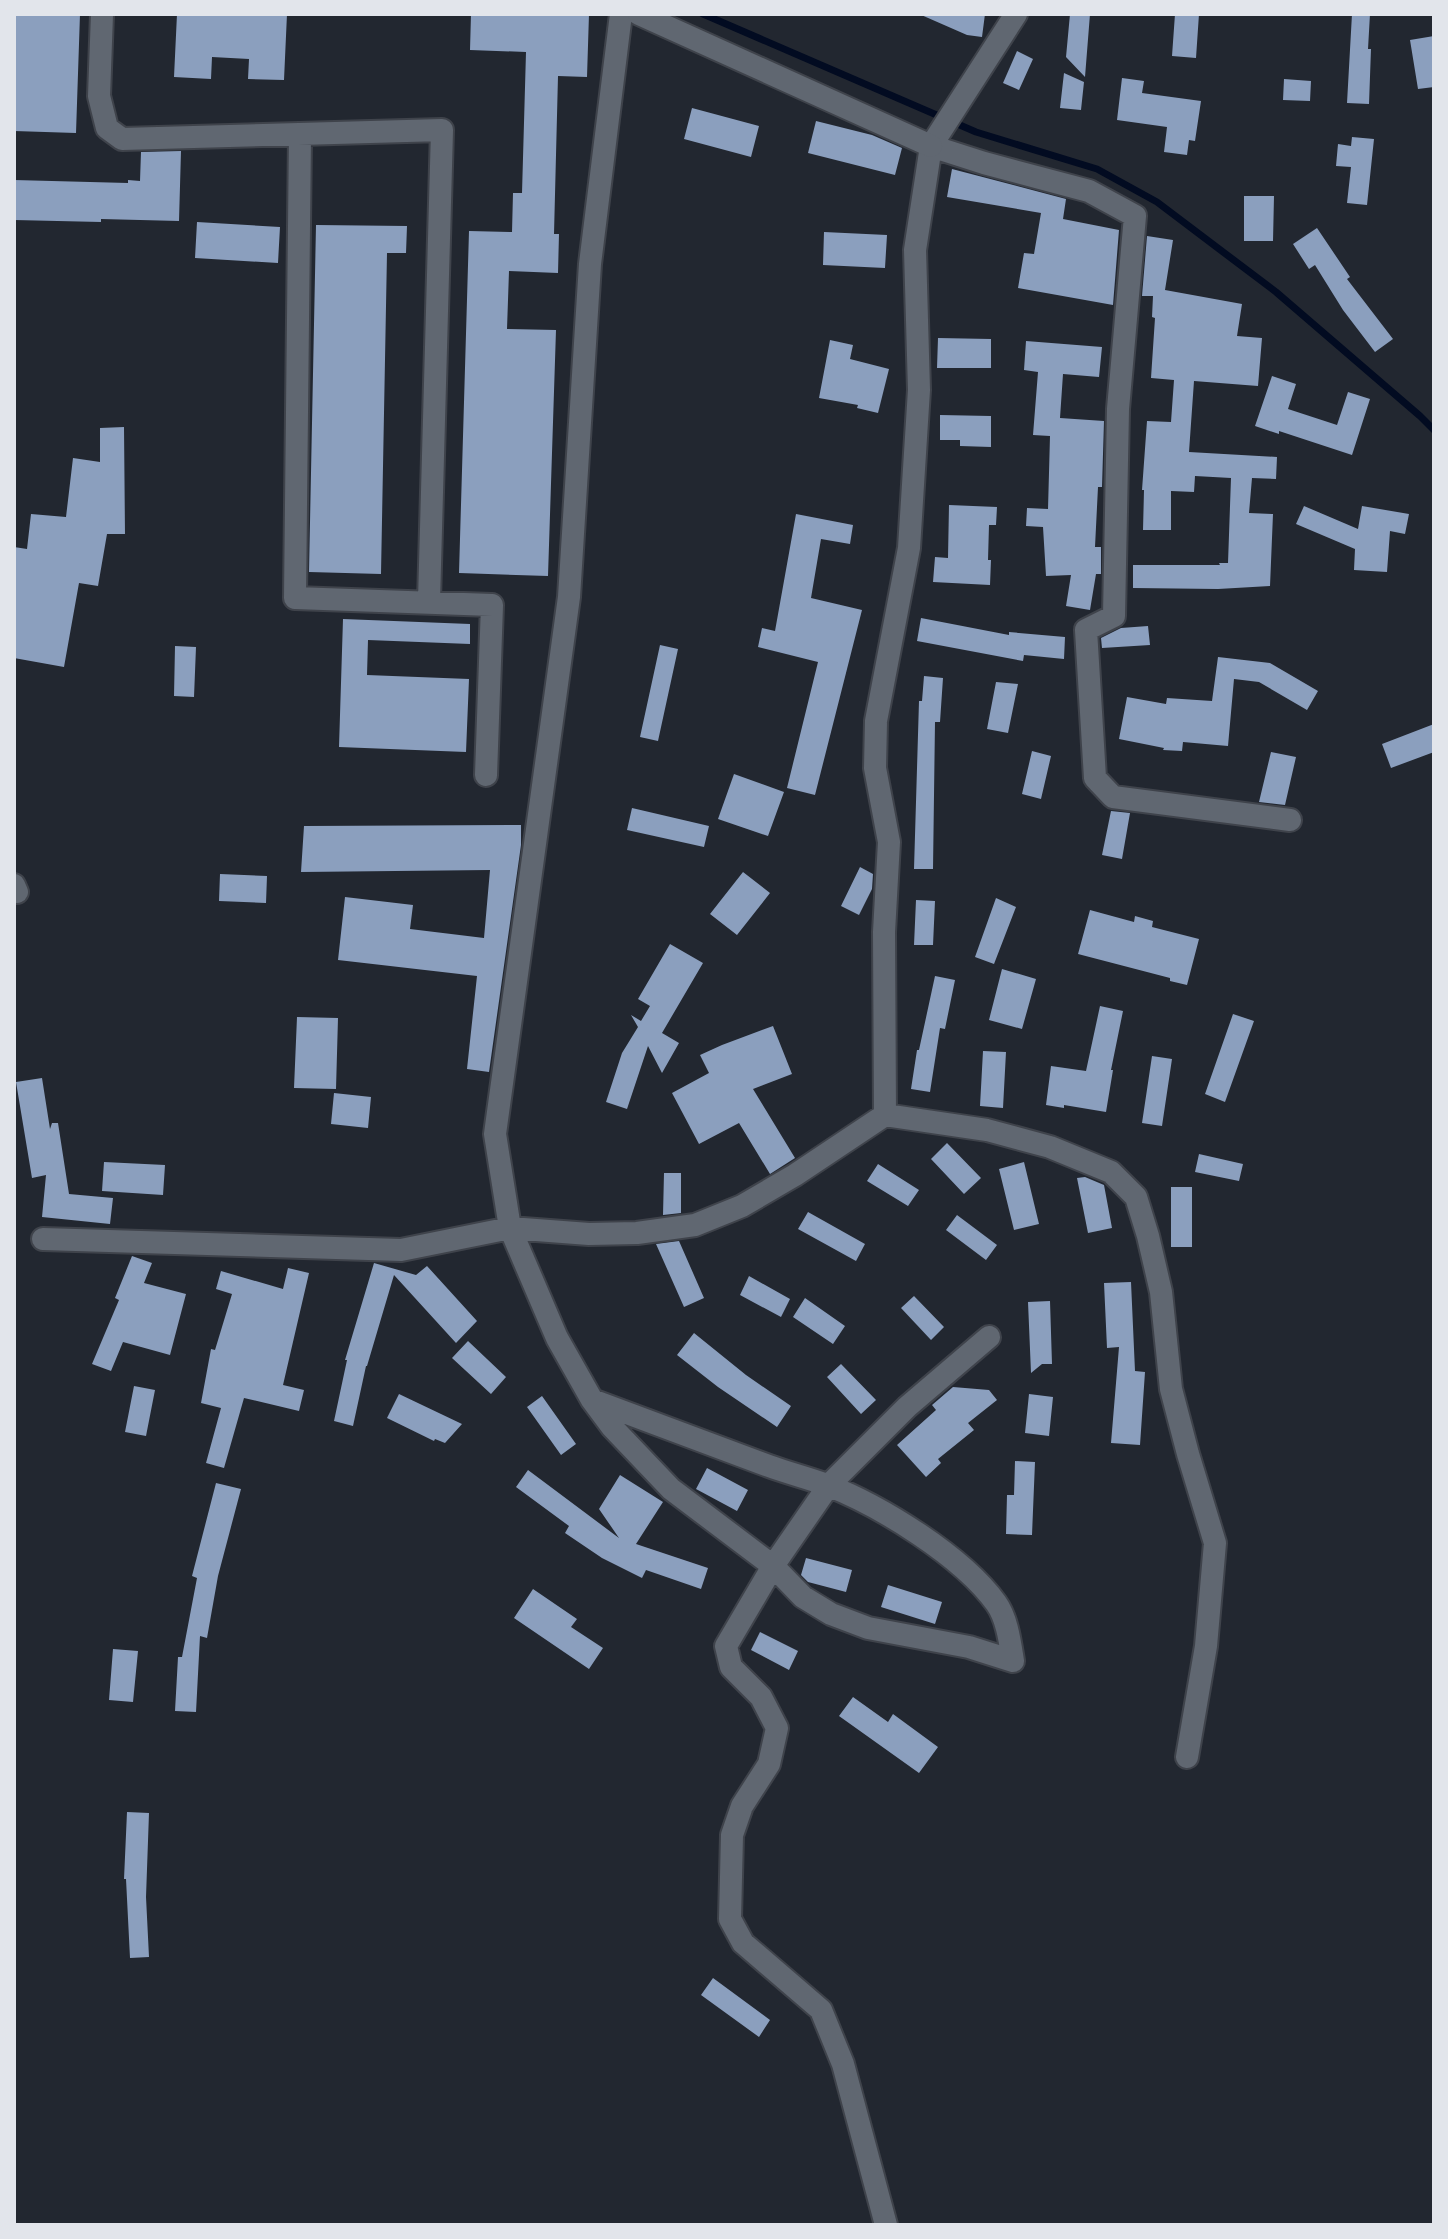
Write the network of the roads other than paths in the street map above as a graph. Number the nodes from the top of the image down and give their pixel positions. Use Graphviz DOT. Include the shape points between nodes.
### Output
graph roads {
  1 [pos="102,14"];
  2 [pos="621,14"];
  3 [pos="639,14"];
  4 [pos="1016,14"];
  5 [pos="300,134"];
  6 [pos="931,146"];
  7 [pos="429,601"];
  8 [pos="486,775"];
  9 [pos="1290,820"];
  10 [pos="885,1115"];
  11 [pos="510,1228"];
  12 [pos="43,1239"];
  13 [pos="989,1337"];
  14 [pos="592,1400"];
  15 [pos="829,1485"];
  16 [pos="773,1566"];
  17 [pos="1187,1757"];
  18 [pos="886,2225"];
  1 -- 5 [label="street" via="99,96 107,128 122,139"];
  2 -- 11 [label="street" via="590,264 569,597 495,1134"];
  3 -- 6 [label="street"];
  4 -- 6 [label="street"];
  5 -- 7 [label="street" via="295,598"];
  5 -- 7 [label="street" via="442,130"];
  6 -- 9 [label="street" via="1089,191 1135,216 1118,409 1114,616 1086,630 1095,778 1113,797"];
  6 -- 10 [label="street" via="915,250 919,390 909,548 876,721 875,768 889,842"];
  7 -- 8 [label="street" via="492,605"];
  10 -- 11 [label="street" via="742,1206 695,1225 589,1234"];
  10 -- 17 [label="street" via="987,1130 1050,1147 1111,1172 1136,1197 1161,1292 1171,1389 1215,1543 1206,1646"];
  11 -- 12 [label="street" via="401,1250"];
  11 -- 14 [label="street" via="557,1338"];
  13 -- 15 [label="street" via="907,1407"];
  14 -- 15 [label="street"];
  14 -- 16 [label="street" via="671,1489"];
  15 -- 16 [label="street"];
  15 -- 16 [label="street" via="882,1511 972,1575 998,1605 1013,1661 868,1628 831,1614 803,1597"];
  16 -- 18 [label="street" via="726,1646 731,1667 761,1697 777,1728 769,1764 742,1806 732,1835 730,1919 743,1943 821,2010 843,2064"];
}
